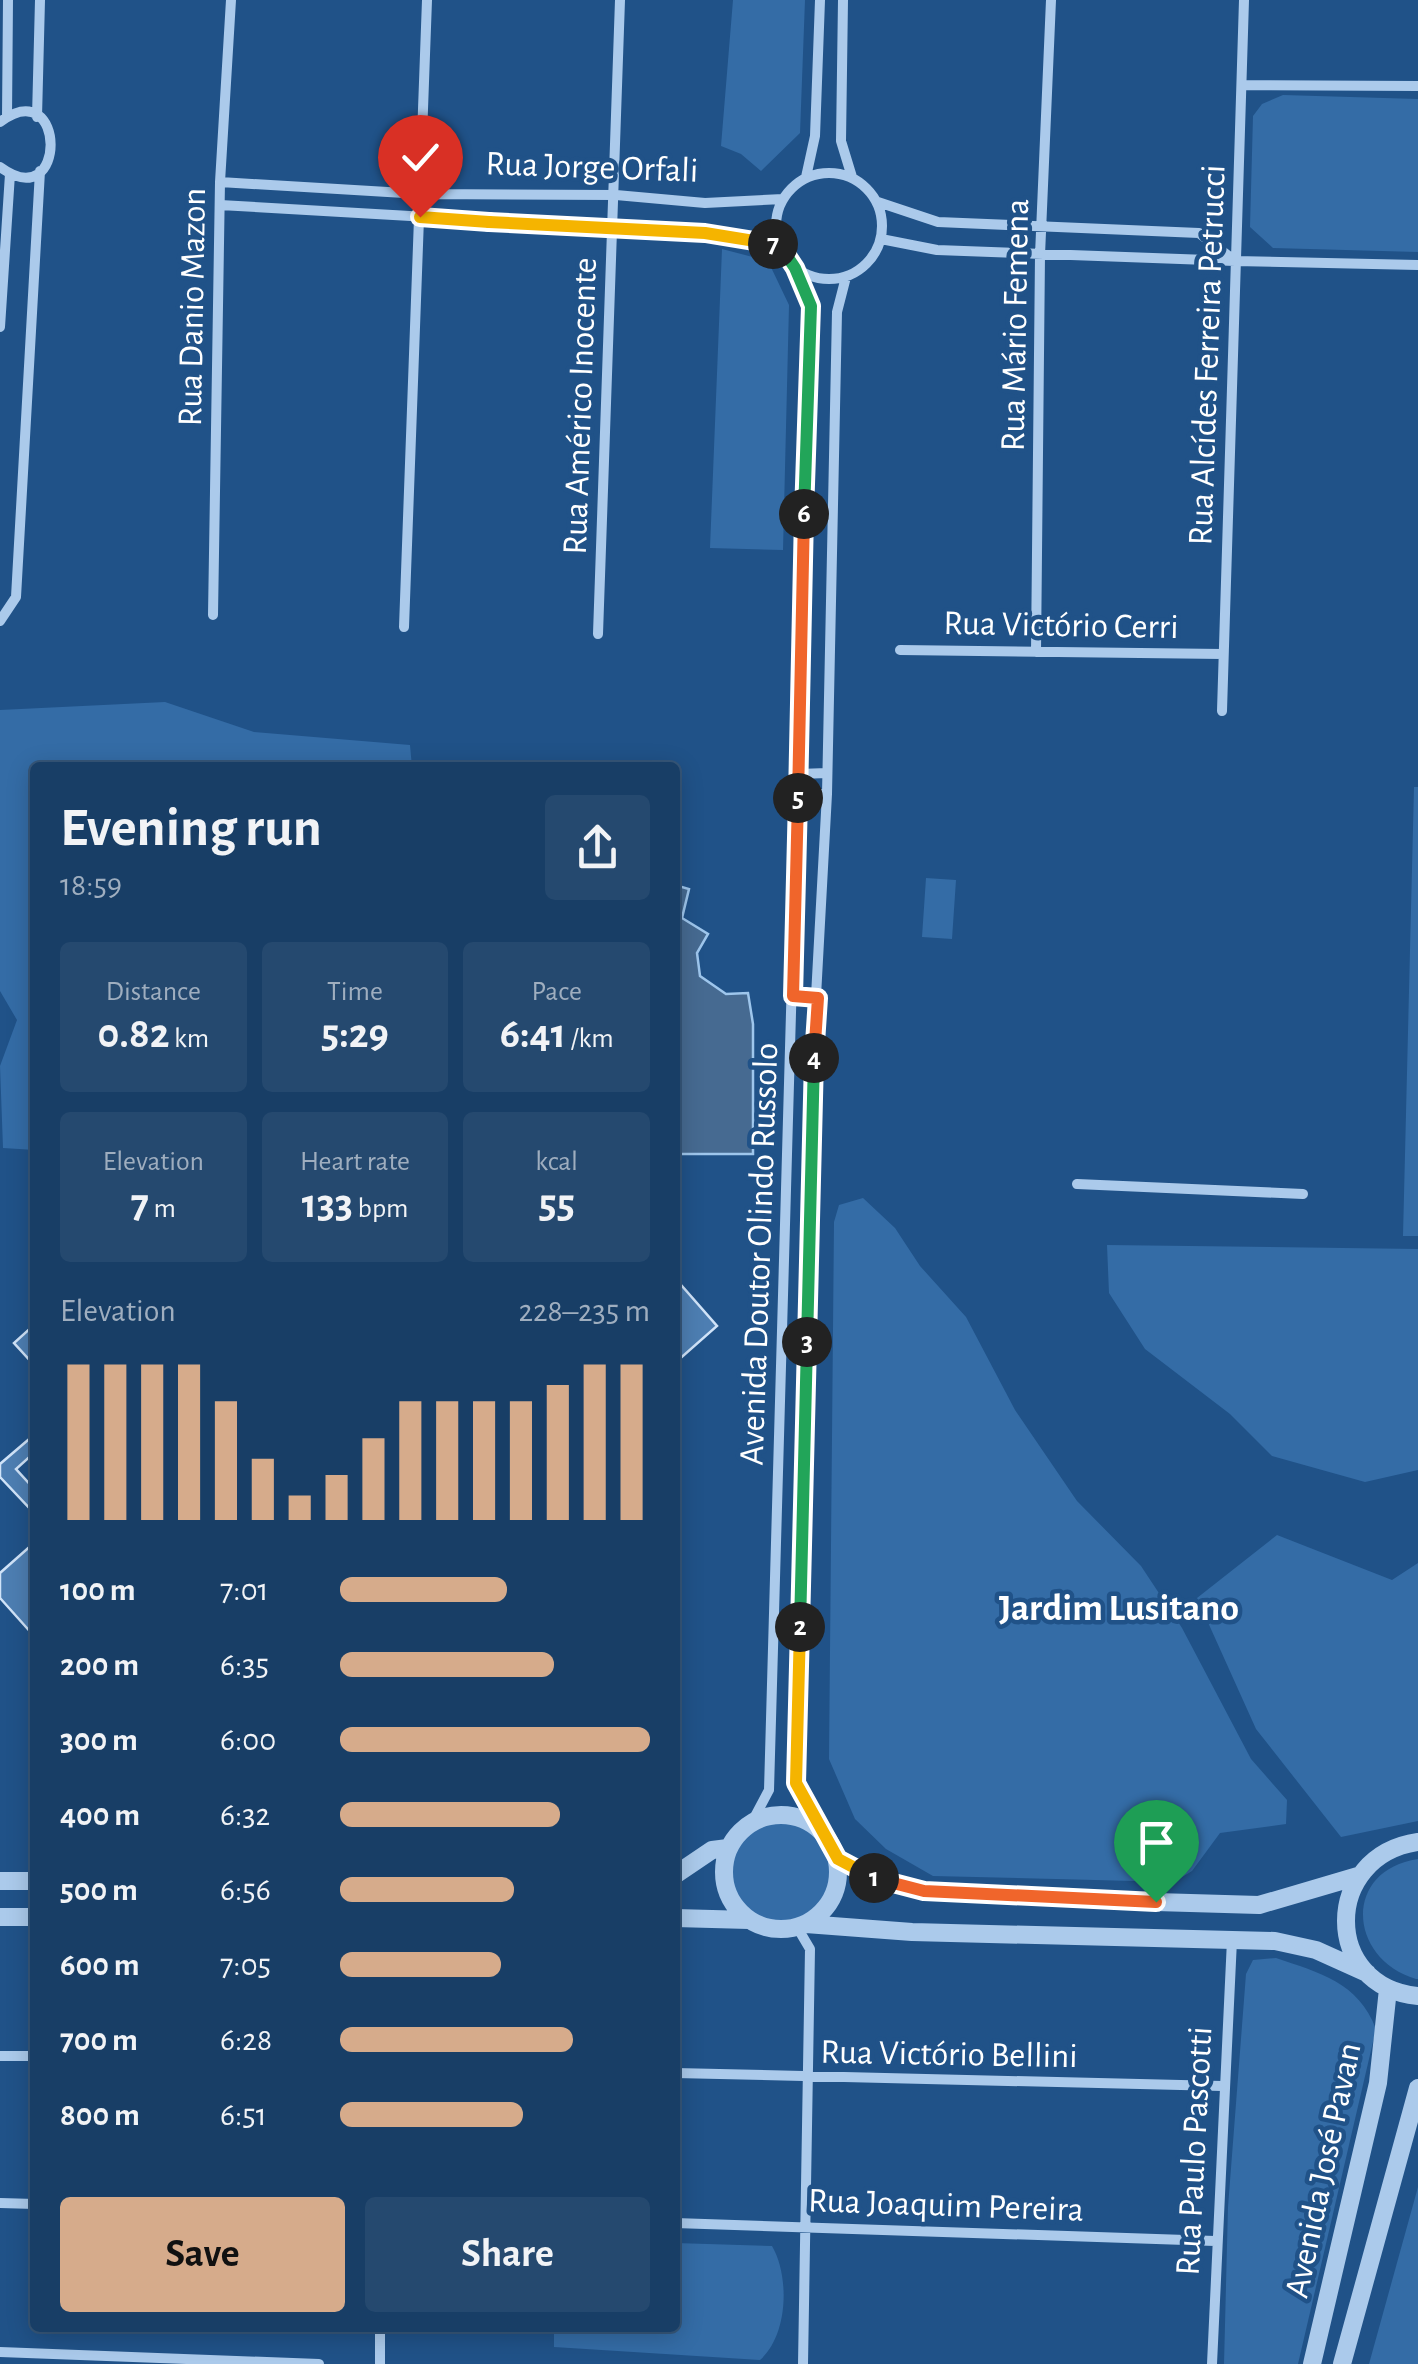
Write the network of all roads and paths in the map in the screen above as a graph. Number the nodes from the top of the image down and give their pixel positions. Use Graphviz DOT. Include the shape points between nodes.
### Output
graph roads {
  1 [pos="8,0"];
  2 [pos="40,0"];
  3 [pos="231,0"];
  4 [pos="427,0"];
  5 [pos="620,0"];
  6 [pos="820,0"];
  7 [pos="843,0"];
  8 [pos="1051,0"];
  9 [pos="1244,0"];
  10 [pos="1244,85"];
  11 [pos="1418,86"];
  12 [pos="38,117"];
  13 [pos="4,120"];
  14 [pos="5,171"];
  15 [pos="40,172"];
  16 [pos="852,177"];
  17 [pos="806,178"];
  18 [pos="220,182"];
  19 [pos="420,194"];
  20 [pos="616,195"];
  21 [pos="782,199"];
  22 [pos="878,202"];
  23 [pos="220,204"];
  24 [pos="420,217"];
  25 [pos="1042,226"];
  26 [pos="614,230"];
  27 [pos="882,239"];
  28 [pos="779,244"];
  29 [pos="1040,255"];
  30 [pos="1235,262"];
  31 [pos="1418,265"];
  32 [pos="795,268"];
  33 [pos="846,276"];
  34 [pos="0,326"];
  35 [pos="213,614"];
  36 [pos="0,621"];
  37 [pos="404,627"];
  38 [pos="598,634"];
  39 [pos="900,650"];
  40 [pos="1036,652"];
  41 [pos="1222,654"];
  42 [pos="1222,711"];
  43 [pos="827,773"];
  44 [pos="799,774"];
  45 [pos="798,794"];
  46 [pos="827,794"];
  47 [pos="793,996"];
  48 [pos="818,998"];
  49 [pos="1077,1184"];
  50 [pos="1303,1194"];
  51 [pos="752,1822"];
  52 [pos="818,1828"];
  53 [pos="1418,1842"];
  54 [pos="728,1848"];
  55 [pos="838,1859"];
  56 [pos="680,1872"];
  57 [pos="1358,1876"];
  58 [pos="0,1879"];
  59 [pos="30,1881"];
  60 [pos="0,1893"];
  61 [pos="30,1916"];
  62 [pos="0,1917"];
  63 [pos="680,1918"];
  64 [pos="750,1920"];
  65 [pos="802,1926"];
  66 [pos="1232,1940"];
  67 [pos="1367,1973"];
  68 [pos="1388,1988"];
  69 [pos="1418,1996"];
  70 [pos="0,2056"];
  71 [pos="30,2056"];
  72 [pos="680,2073"];
  73 [pos="806,2077"];
  74 [pos="1222,2086"];
  75 [pos="1418,2088"];
  76 [pos="0,2203"];
  77 [pos="30,2204"];
  78 [pos="680,2224"];
  79 [pos="807,2226"];
  80 [pos="1215,2241"];
  81 [pos="380,2332"];
  82 [pos="0,2352"];
  83 [pos="319,2364"];
  84 [pos="380,2364"];
  85 [pos="803,2364"];
  86 [pos="1212,2364"];
  87 [pos="1312,2364"];
  88 [pos="1342,2364"];
  1 -- 13 [label="street"];
  2 -- 12 [label="street"];
  3 -- 18 [label="street, Rua Danio Mazon"];
  4 -- 19 [label="street"];
  5 -- 20 [label="street, Rua Américo Inocente"];
  6 -- 17 [label="street" via="815,136"];
  7 -- 16 [label="street" via="841,141"];
  8 -- 25 [label="street, Rua Mário Femena"];
  9 -- 10 [label="street, Rua Alcídes Ferreira Petrucci"];
  10 -- 11 [label="street"];
  10 -- 30 [label="street, Rua Alcídes Ferreira Petrucci"];
  12 -- 13 [label="street"];
  12 -- 15 [label="street" via="54,144"];
  14 -- 15 [label="street"];
  14 -- 34 [label="street"];
  15 -- 36 [label="street" via="16,597"];
  16 -- 17 [label="street" via="821,172"];
  16 -- 22 [label="street"];
  17 -- 21 [label="street"];
  18 -- 19 [label="street, Rua Jorge Orfali"];
  18 -- 23 [label="street, Rua Danio Mazon"];
  19 -- 20 [label="street, Rua Jorge Orfali"];
  19 -- 24 [label="street"];
  20 -- 21 [label="street, Rua Jorge Orfali" via="704,203"];
  20 -- 26 [label="street, Rua Américo Inocente"];
  21 -- 28 [label="street"];
  22 -- 25 [label="street" via="938,222"];
  22 -- 27 [label="street"];
  23 -- 24 [label="street, Rua Jorge Orfali"];
  23 -- 35 [label="street, Rua Danio Mazon"];
  24 -- 26 [label="street, Rua Jorge Orfali"];
  24 -- 37 [label="street"];
  25 -- 29 [label="street, Rua Mário Femena"];
  25 -- 30 [label="street" via="1199,233"];
  26 -- 28 [label="street, Rua Jorge Orfali"];
  26 -- 38 [label="street, Rua Américo Inocente"];
  27 -- 29 [label="street" via="937,250"];
  27 -- 33 [label="street" via="874,256"];
  28 -- 32 [label="street"];
  29 -- 30 [label="street"];
  29 -- 40 [label="street, Rua Mário Femena"];
  30 -- 31 [label="street"];
  30 -- 41 [label="street, Rua Alcídes Ferreira Petrucci"];
  32 -- 33 [label="street" via="828,280"];
  32 -- 44 [label="street, Avenida Doutor Olindo Russolo" via="811,306"];
  33 -- 43 [label="street, Avenida Doutor Olindo Russolo" via="837,312"];
  39 -- 40 [label="street, Rua Victório Cerri"];
  40 -- 41 [label="street, Rua Victório Cerri"];
  41 -- 42 [label="street, Rua Alcídes Ferreira Petrucci"];
  43 -- 44 [label="street"];
  43 -- 46 [label="street, Avenida Doutor Olindo Russolo"];
  44 -- 45 [label="street, Avenida Doutor Olindo Russolo"];
  45 -- 46 [label="street"];
  45 -- 47 [label="street, Avenida Doutor Olindo Russolo"];
  46 -- 48 [label="street, Avenida Doutor Olindo Russolo"];
  47 -- 48 [label="street"];
  47 -- 51 [label="street, Avenida Doutor Olindo Russolo" via="769,1790"];
  48 -- 52 [label="street, Avenida Doutor Olindo Russolo" via="809,1125 796,1783"];
  49 -- 50 [label="street"];
  51 -- 52 [label="street" via="786,1814"];
  51 -- 54 [label="street"];
  52 -- 55 [label="street"];
  53 -- 57 [label="street" via="1376,1857"];
  54 -- 56 [label="street" via="712,1850"];
  54 -- 64 [label="street" via="728,1896"];
  55 -- 57 [label="street" via="870,1877 924,1891 1156,1902 1259,1905"];
  55 -- 65 [label="street" via="834,1896"];
  57 -- 67 [label="street" via="1345,1926"];
  58 -- 59 [label="street"];
  58 -- 60 [label="street"];
  61 -- 62 [label="street"];
  63 -- 64 [label="street"];
  64 -- 65 [label="street" via="764,1927"];
  65 -- 66 [label="street"];
  65 -- 73 [label="street" via="810,1949"];
  66 -- 67 [label="street" via="1316,1950"];
  66 -- 74 [label="street, Rua Paulo Pascotti"];
  67 -- 68 [label="street"];
  68 -- 69 [label="street"];
  68 -- 87 [label="street, Avenida José Pavan" via="1378,2083"];
  70 -- 71 [label="street"];
  72 -- 73 [label="street, Rua Victório Bellini"];
  73 -- 74 [label="street, Rua Victório Bellini"];
  73 -- 79 [label="street"];
  74 -- 80 [label="street, Rua Paulo Pascotti"];
  75 -- 88 [label="street, Avenida José Pavan"];
  76 -- 77 [label="street"];
  78 -- 79 [label="street, Rua Joaquim Pereira"];
  79 -- 80 [label="street, Rua Joaquim Pereira"];
  79 -- 85 [label="street"];
  80 -- 86 [label="street, Rua Paulo Pascotti"];
  81 -- 84 [label="street"];
  82 -- 83 [label="street"];
}
